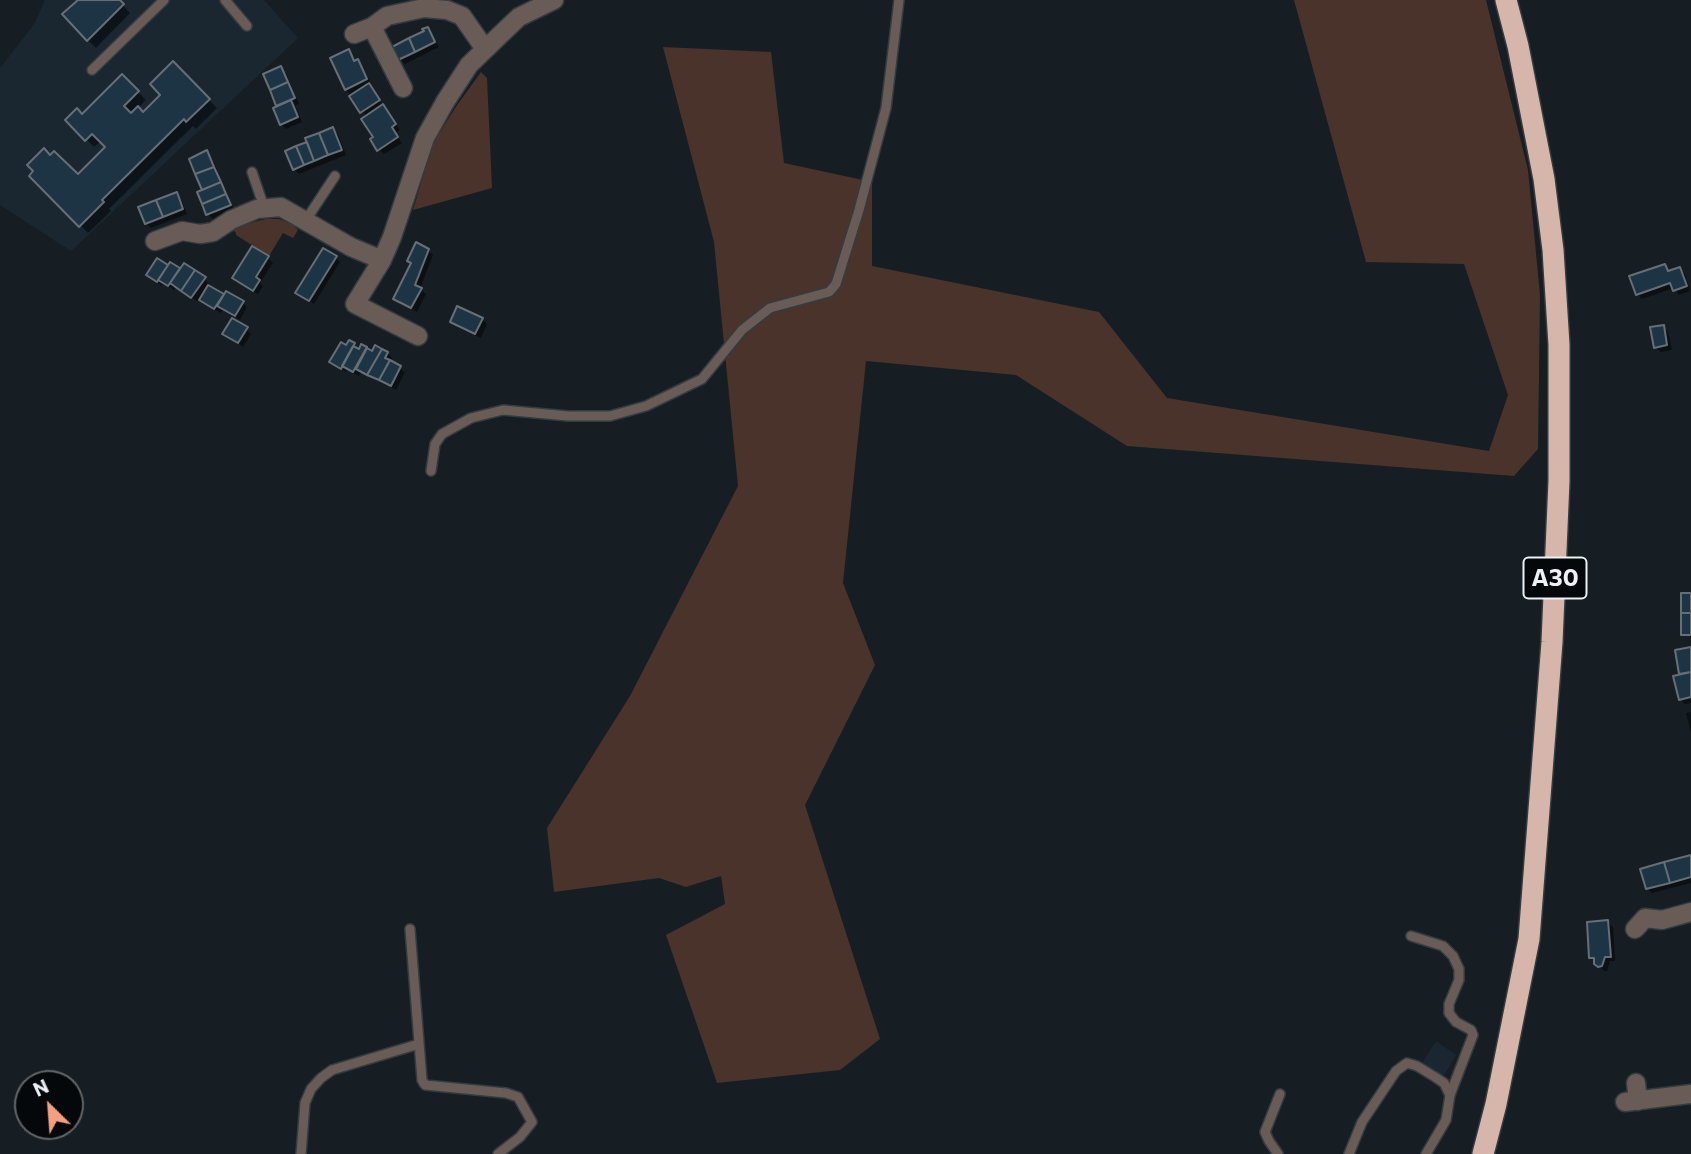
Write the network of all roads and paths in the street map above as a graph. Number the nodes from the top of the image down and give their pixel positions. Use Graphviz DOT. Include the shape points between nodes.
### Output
graph roads {
  1 [pos="164,0"];
  2 [pos="225,0"];
  3 [pos="554,0"];
  4 [pos="899,0"];
  5 [pos="1506,0"];
  6 [pos="423,4"];
  7 [pos="247,26"];
  8 [pos="372,27"];
  9 [pos="354,34"];
  10 [pos="485,49"];
  11 [pos="92,70"];
  12 [pos="403,88"];
  13 [pos="253,172"];
  14 [pos="335,176"];
  15 [pos="264,207"];
  16 [pos="306,220"];
  17 [pos="155,241"];
  18 [pos="382,260"];
  19 [pos="418,336"];
  20 [pos="431,471"];
  21 [pos="1691,912"];
  22 [pos="410,929"];
  23 [pos="1635,929"];
  24 [pos="1411,936"];
  25 [pos="419,1044"];
  26 [pos="1280,1094"];
  27 [pos="1691,1094"];
  28 [pos="1450,1095"];
  29 [pos="1633,1096"];
  30 [pos="301,1154"];
  31 [pos="498,1154"];
  32 [pos="1278,1154"];
  33 [pos="1349,1154"];
  34 [pos="1426,1154"];
  35 [pos="1483,1154"];
  1 -- 11 [label="lane"];
  2 -- 7 [label="lane"];
  3 -- 10 [label="street" via="519,17"];
  4 -- 20 [label="lane" via="886,108 855,223 836,284 829,292 770,309 742,330 702,379 646,406 610,416 503,410 471,418 442,434 435,444"];
  5 -- 35 [label="highway, A30" via="1544,179 1553,250 1559,345 1559,481 1552,642 1529,939"];
  6 -- 8 [label="street" via="387,16"];
  6 -- 10 [label="street" via="462,16"];
  8 -- 9 [label="street"];
  8 -- 12 [label="street"];
  10 -- 18 [label="street" via="444,102 425,138"];
  13 -- 15 [label="lane"];
  14 -- 16 [label="lane"];
  15 -- 16 [label="street" via="281,207"];
  15 -- 17 [label="street" via="213,232 182,231"];
  16 -- 18 [label="street"];
  18 -- 19 [label="street" via="355,304"];
  21 -- 23 [label="street" via="1662,920 1645,918"];
  22 -- 25 [label="lane"];
  24 -- 28 [label="lane" via="1443,946 1459,969 1449,1013 1472,1035"];
  25 -- 30 [label="lane" via="332,1070 321,1078 305,1103"];
  25 -- 31 [label="lane" via="425,1085 519,1097 532,1122"];
  26 -- 32 [label="lane" via="1265,1132"];
  27 -- 29 [label="street"];
  28 -- 33 [label="lane" via="1435,1077 1411,1063 1402,1065 1362,1122"];
  28 -- 34 [label="lane" via="1446,1120"];
}
